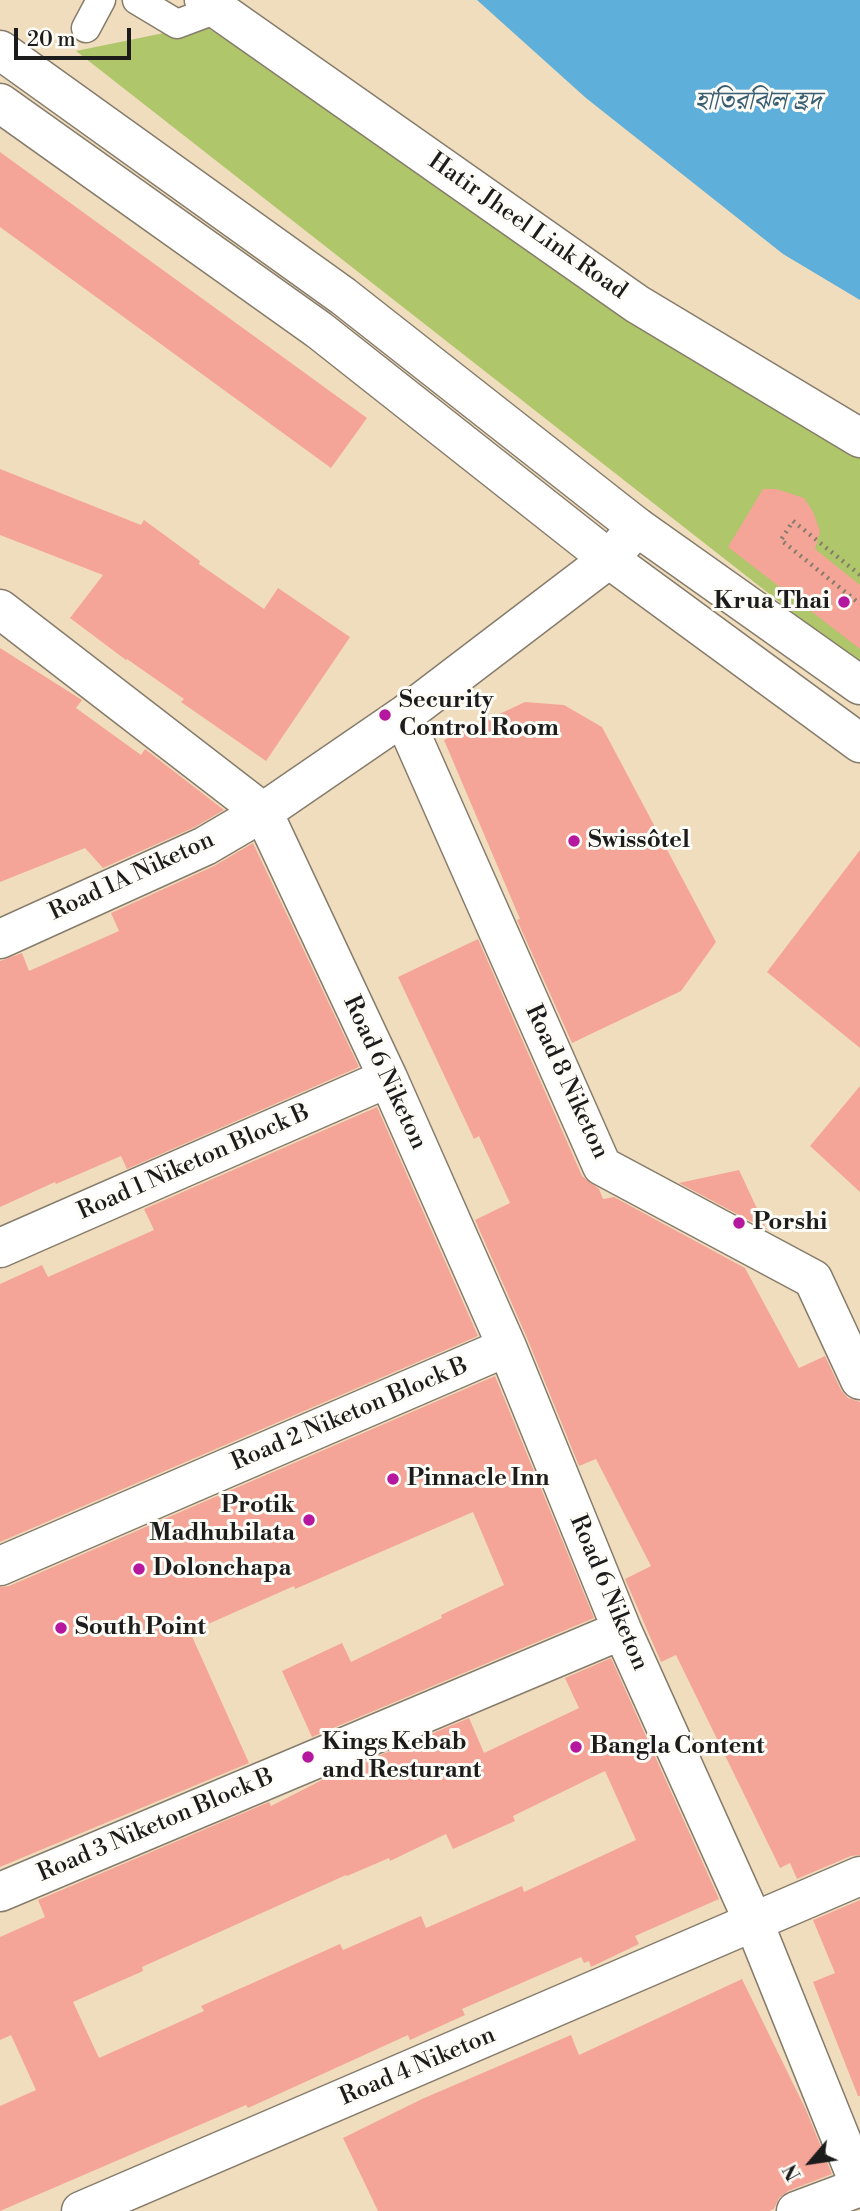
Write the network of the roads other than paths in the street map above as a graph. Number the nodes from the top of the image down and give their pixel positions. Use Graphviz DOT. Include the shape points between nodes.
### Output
graph roads {
  1 [pos="102,0"];
  2 [pos="137,0"];
  3 [pos="210,5"];
  4 [pos="86,28"];
  5 [pos="0,50"];
  6 [pos="6,108"];
  7 [pos="860,438"];
  8 [pos="637,527"];
  9 [pos="610,559"];
  10 [pos="0,609"];
  11 [pos="860,685"];
  12 [pos="403,716"];
  13 [pos="860,743"];
  14 [pos="262,812"];
  15 [pos="0,939"];
  16 [pos="388,1078"];
  17 [pos="0,1248"];
  18 [pos="507,1347"];
  19 [pos="860,1380"];
  20 [pos="0,1566"];
  21 [pos="622,1630"];
  22 [pos="860,1876"];
  23 [pos="0,1892"];
  24 [pos="754,1923"];
  25 [pos="860,2186"];
  26 [pos="81,2211"];
  27 [pos="796,2211"];
  1 -- 4 [label="street"];
  2 -- 3 [label="street" via="177,24"];
  3 -- 7 [label="street, Hatir Jheel Link Road" via="637,304"];
  5 -- 8 [label="street" via="343,296"];
  6 -- 9 [label="street" via="319,330"];
  8 -- 9 [label="street, Road 1A Niketon"];
  8 -- 11 [label="street"];
  9 -- 12 [label="street, Road 1A Niketon"];
  9 -- 13 [label="street"];
  10 -- 14 [label="street"];
  12 -- 14 [label="street, Road 1A Niketon"];
  12 -- 19 [label="street, Road 8 Niketon" via="602,1166 813,1279"];
  14 -- 15 [label="street, Road 1A Niketon" via="205,846"];
  14 -- 16 [label="street, Road 6 Niketon"];
  16 -- 17 [label="street, Road 1 Niketon Block B"];
  16 -- 18 [label="street, Road 6 Niketon"];
  18 -- 20 [label="street, Road 2 Niketon Block B"];
  18 -- 21 [label="street, Road 6 Niketon"];
  21 -- 23 [label="street, Road 3 Niketon Block B"];
  21 -- 24 [label="street, Road 6 Niketon"];
  22 -- 24 [label="street, Road 4 Niketon"];
  24 -- 25 [label="street, Road 6 Niketon"];
  24 -- 26 [label="street, Road 4 Niketon"];
  25 -- 27 [label="street"];
}
